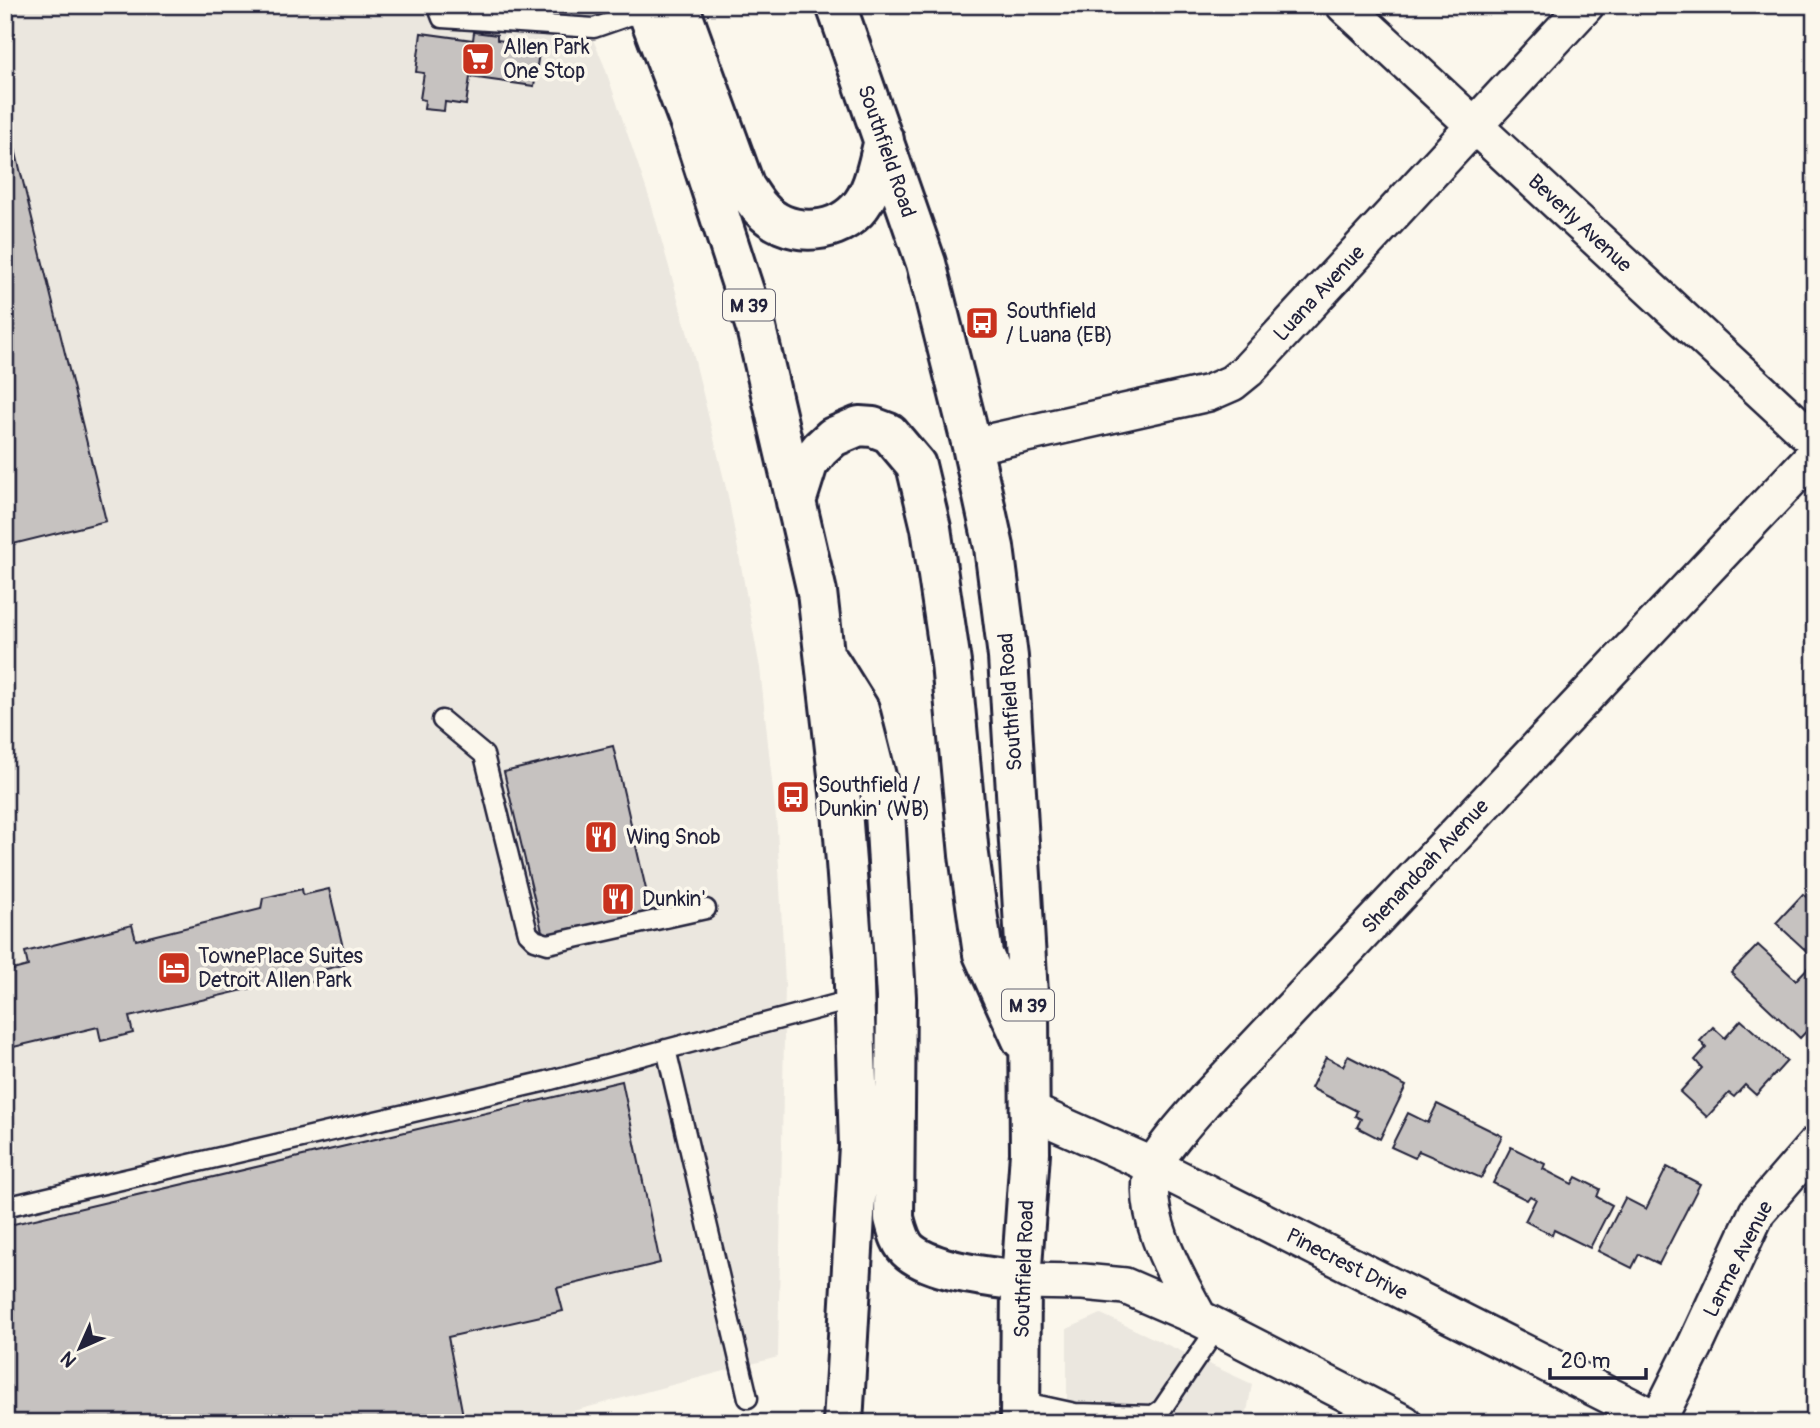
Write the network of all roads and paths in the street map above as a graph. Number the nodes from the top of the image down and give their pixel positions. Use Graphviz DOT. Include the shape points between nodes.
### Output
graph roads {
  1 [pos="437,5"];
  2 [pos="836,5"];
  3 [pos="1344,5"];
  4 [pos="1586,5"];
  5 [pos="657,7"];
  6 [pos="1474,125"];
  7 [pos="884,140"];
  8 [pos="1815,441"];
  9 [pos="972,446"];
  10 [pos="1815,454"];
  11 [pos="796,502"];
  12 [pos="824,653"];
  13 [pos="442,720"];
  14 [pos="706,909"];
  15 [pos="855,999"];
  16 [pos="666,1049"];
  17 [pos="1029,1055"];
  18 [pos="1028,1110"];
  19 [pos="1815,1145"];
  20 [pos="1154,1166"];
  21 [pos="5,1207"];
  22 [pos="1021,1281"];
  23 [pos="1208,1323"];
  24 [pos="748,1398"];
  25 [pos="1020,1412"];
  26 [pos="1661,1421"];
  27 [pos="843,1423"];
  28 [pos="1404,1423"];
  1 -- 5 [label="lane" via="442,18 594,28"];
  2 -- 7 [label="highway, Southfield Road / M 39"];
  3 -- 6 [label="street, Beverly Avenue"];
  4 -- 6 [label="street, Luana Avenue"];
  5 -- 7 [label="highway" via="746,187 761,210 788,228 835,225 857,210 871,187"];
  5 -- 11 [label="highway, M 39" via="756,328"];
  6 -- 8 [label="street, Beverly Avenue"];
  6 -- 9 [label="street, Luana Avenue" via="1232,383 1209,393"];
  7 -- 9 [label="highway, Southfield Road / M 39" via="926,263"];
  9 -- 17 [label="highway, Southfield Road / M 39" via="994,547 1008,657"];
  10 -- 20 [label="street, Shenandoah Avenue" via="1207,1098"];
  11 -- 12 [label="highway, M 39" via="817,592"];
  11 -- 17 [label="highway" via="808,464 826,443 859,426 889,433 916,465 931,528 951,663 983,954"];
  12 -- 15 [label="highway, M 39" via="842,810"];
  12 -- 22 [label="highway" via="859,709 885,812 896,998 894,1218 909,1252 971,1275"];
  13 -- 14 [label="lane" via="484,755 528,933 535,940 548,944"];
  15 -- 16 [label="lane"];
  15 -- 27 [label="highway, M 39" via="859,1146"];
  16 -- 21 [label="lane"];
  16 -- 24 [label="lane"];
  17 -- 18 [label="highway, Southfield Road / M 39"];
  18 -- 20 [label="street, Pinecrest Drive"];
  18 -- 22 [label="highway, Southfield Road / M 39" via="1030,1153"];
  19 -- 26 [label="street, Larme Avenue" via="1757,1212"];
  20 -- 23 [label="street" via="1151,1193 1160,1239 1171,1267"];
  20 -- 26 [label="street, Pinecrest Drive"];
  22 -- 23 [label="street" via="1125,1286"];
  22 -- 25 [label="highway, Southfield Road / M 39"];
  23 -- 25 [label="lane" via="1162,1409 1153,1415"];
  23 -- 28 [label="street"];
}
